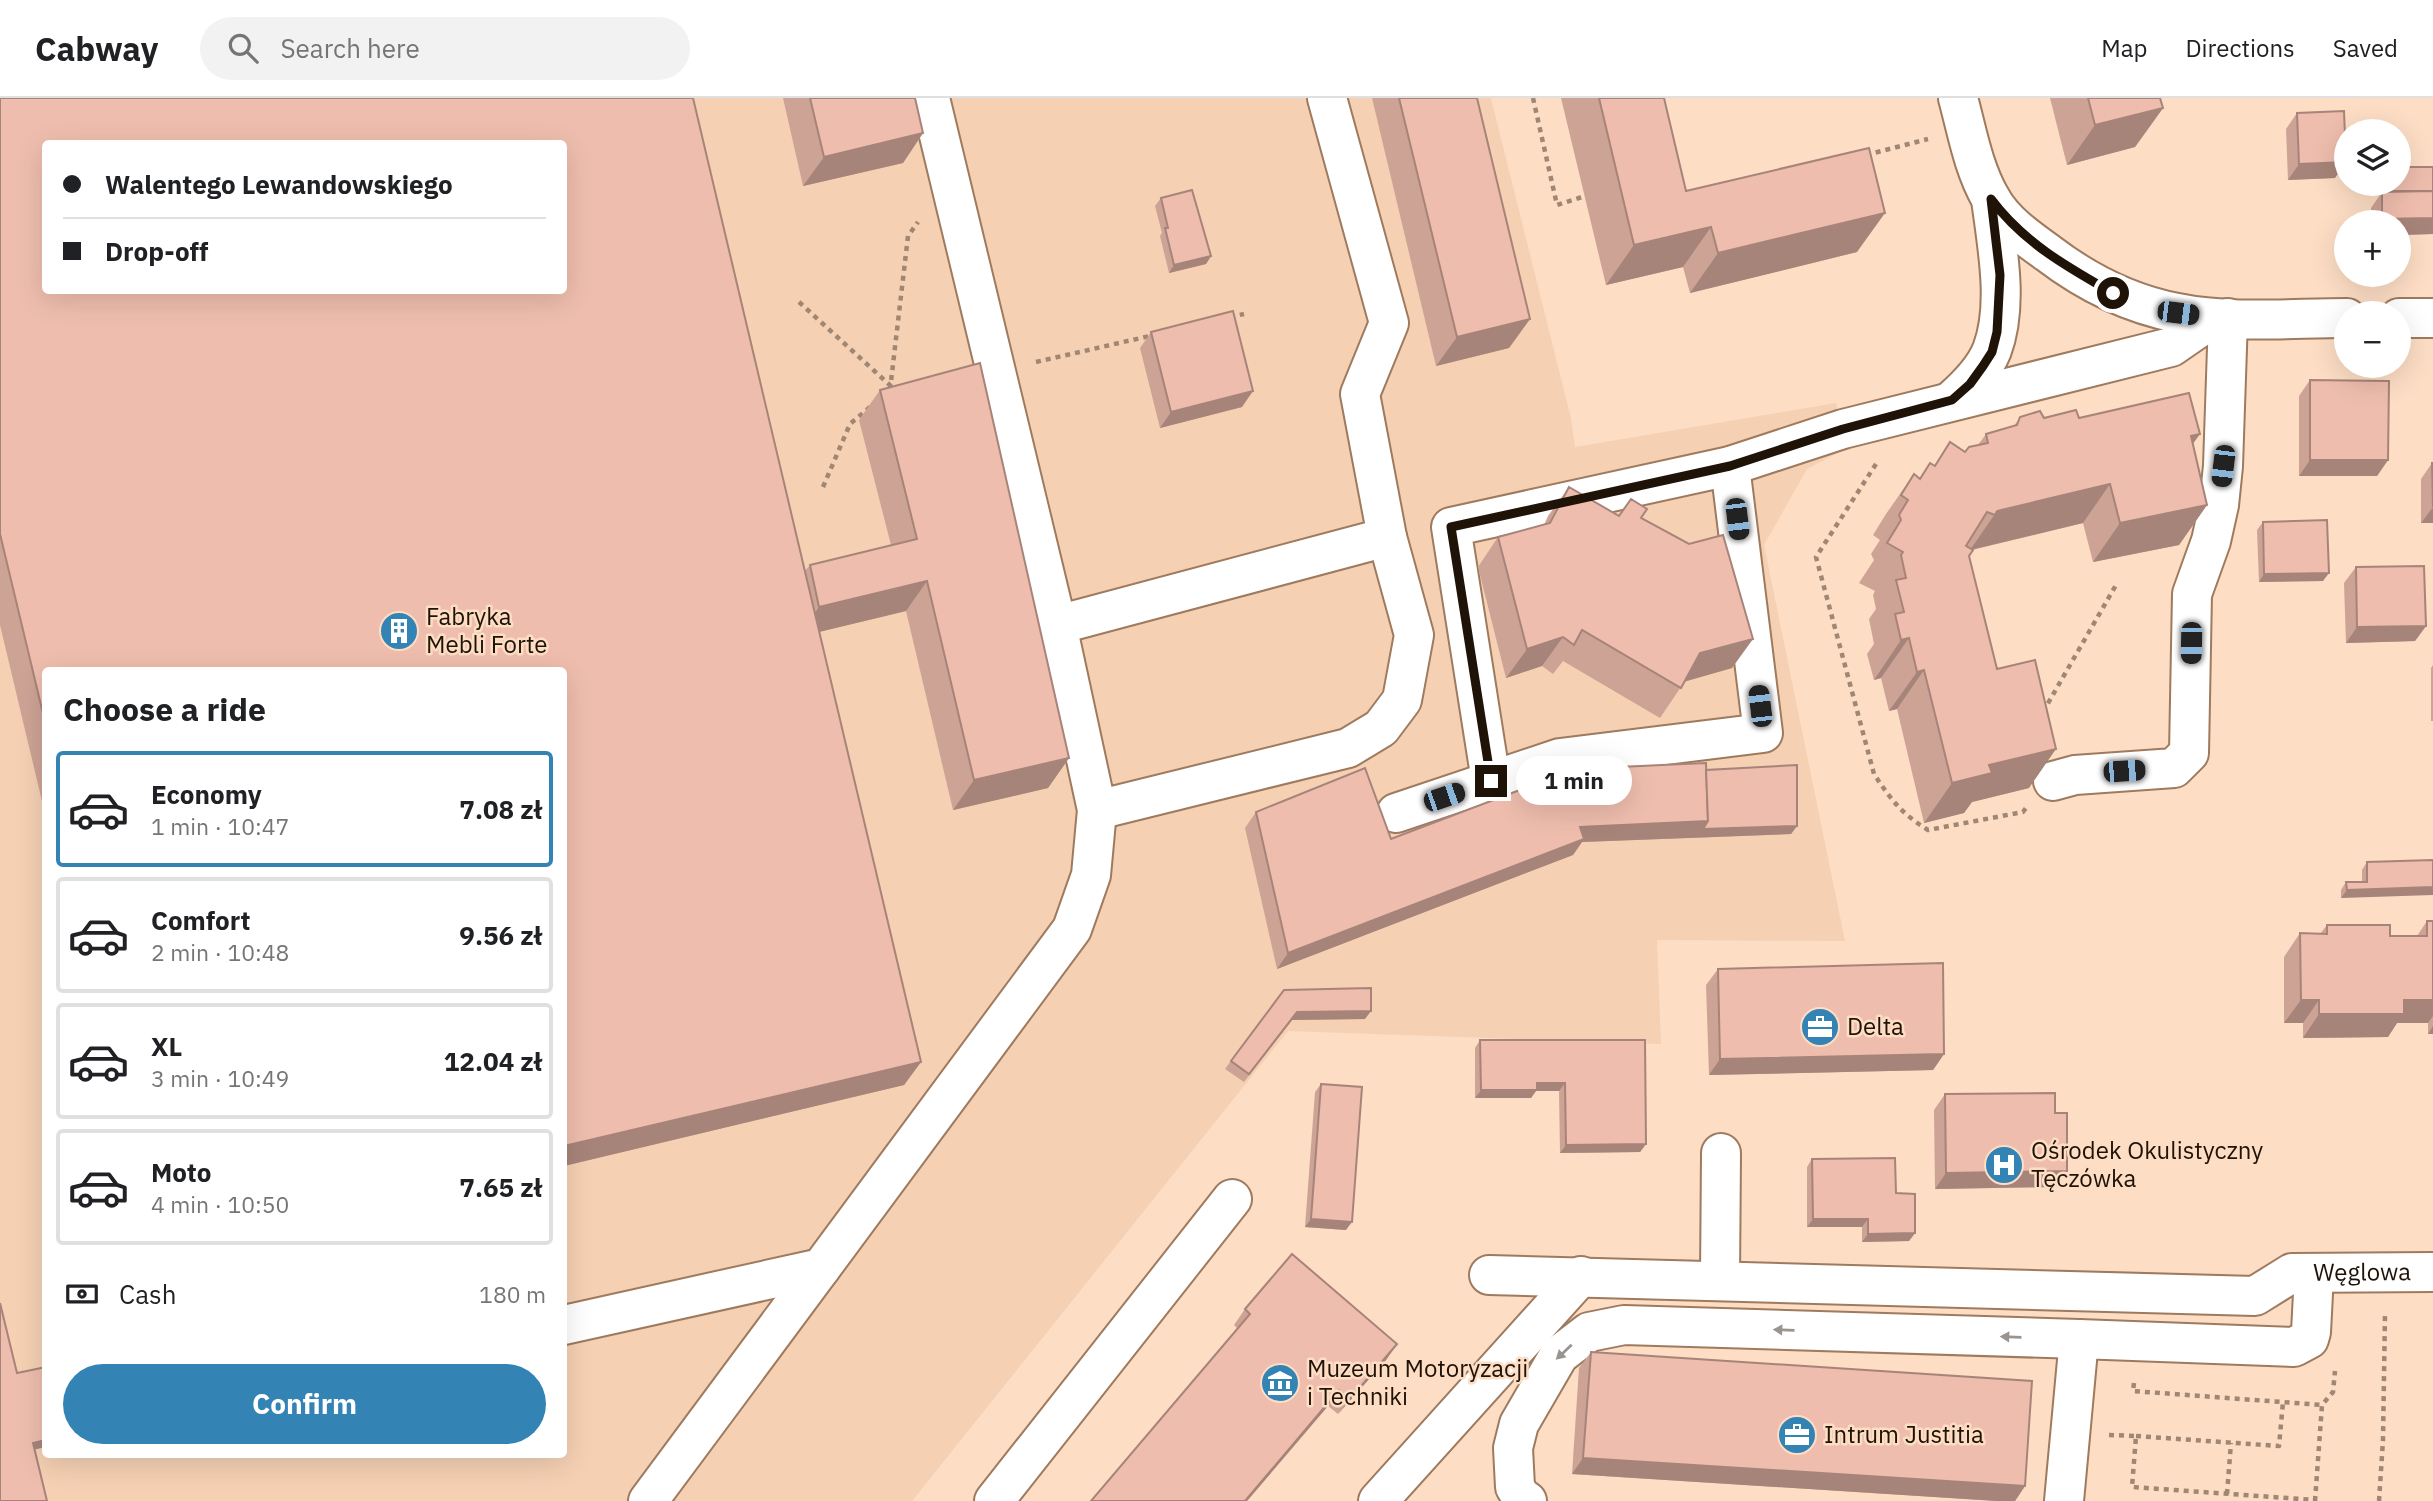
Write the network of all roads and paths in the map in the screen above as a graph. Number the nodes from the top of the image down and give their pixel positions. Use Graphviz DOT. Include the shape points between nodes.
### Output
graph roads {
  1 [pos="930,98"];
  2 [pos="1327,98"];
  3 [pos="1533,98"];
  4 [pos="1958,98"];
  5 [pos="1914,142"];
  6 [pos="1863,155"];
  7 [pos="1585,196"];
  8 [pos="1991,199"];
  9 [pos="918,214"];
  10 [pos="2221,318"];
  11 [pos="2334,318"];
  12 [pos="2411,318"];
  13 [pos="2433,318"];
  14 [pos="881,398"];
  15 [pos="1952,400"];
  16 [pos="871,407"];
  17 [pos="1877,462"];
  18 [pos="1730,466"];
  19 [pos="823,487"];
  20 [pos="1387,537"];
  21 [pos="2116,585"];
  22 [pos="1057,625"];
  23 [pos="2039,719"];
  24 [pos="1491,781"];
  25 [pos="2053,781"];
  26 [pos="1097,810"];
  27 [pos="1396,813"];
  28 [pos="1721,1153"];
  29 [pos="1232,1199"];
  30 [pos="821,1268"];
  31 [pos="2433,1272"];
  32 [pos="2303,1273"];
  33 [pos="1489,1275"];
  34 [pos="1581,1276"];
  35 [pos="1720,1280"];
  36 [pos="2385,1314"];
  37 [pos="567,1324"];
  38 [pos="2078,1355"];
  39 [pos="2336,1366"];
  40 [pos="2283,1402"];
  41 [pos="2322,1405"];
  42 [pos="2071,1434"];
  43 [pos="2136,1436"];
  44 [pos="2231,1443"];
  45 [pos="1417,1460"];
  46 [pos="2227,1494"];
  47 [pos="2315,1500"];
  48 [pos="648,1501"];
  49 [pos="993,1501"];
  50 [pos="1378,1501"];
  51 [pos="1407,1501"];
  52 [pos="1527,1501"];
  53 [pos="2064,1501"];
  54 [pos="2379,1501"];
  1 -- 22 [label="street"];
  2 -- 20 [label="street" via="1389,323 1360,394"];
  3 -- 7 [label="path" via="1556,205"];
  4 -- 8 [label="street"];
  5 -- 6 [label="path"];
  8 -- 10 [label="street" via="2026,237 2113,293 2178,313"];
  8 -- 15 [label="street" via="2000,275 1997,332 1983,366"];
  9 -- 14 [label="path" via="918,223 908,236 891,389"];
  10 -- 11 [label="street"];
  10 -- 15 [label="street" via="2171,347"];
  10 -- 25 [label="street" via="2223,466 2211,541 2192,594 2189,753 2174,768 2075,775"];
  12 -- 13 [label="street"];
  15 -- 18 [label="street"];
  16 -- 19 [label="path" via="850,424"];
  17 -- 25 [label="path" via="1816,557 1874,775 1899,810 1928,830 2022,812"];
  18 -- 24 [label="street" via="1451,527"];
  18 -- 24 [label="street" via="1763,733 1560,758"];
  20 -- 22 [label="street"];
  20 -- 26 [label="street" via="1414,635 1402,700 1381,728 1348,748"];
  21 -- 23 [label="path"];
  22 -- 26 [label="street"];
  24 -- 27 [label="street"];
  26 -- 30 [label="street" via="1091,875 1072,929"];
  28 -- 35 [label="street"];
  29 -- 49 [label="street"];
  30 -- 37 [label="street"];
  30 -- 48 [label="street"];
  31 -- 32 [label="street, Węglowa"];
  32 -- 35 [label="street" via="2255,1296"];
  32 -- 38 [label="street" via="2311,1332 2309,1339 2294,1347"];
  33 -- 34 [label="street"];
  34 -- 35 [label="street"];
  34 -- 45 [label="street"];
  36 -- 54 [label="path"];
  38 -- 40 [label="path" via="2135,1371 2133,1391"];
  38 -- 42 [label="street"];
  38 -- 52 [label="street, one-way" via="1624,1325 1589,1332 1559,1355 1519,1424 1513,1447 1515,1487"];
  39 -- 41 [label="path" via="2333,1392"];
  40 -- 41 [label="path"];
  40 -- 44 [label="path" via="2279,1446"];
  41 -- 47 [label="path"];
  42 -- 43 [label="path"];
  42 -- 53 [label="street"];
  43 -- 44 [label="path"];
  43 -- 46 [label="path" via="2132,1487"];
  44 -- 46 [label="path"];
  45 -- 50 [label="street"];
  45 -- 51 [label="street"];
  46 -- 47 [label="path"];
}
